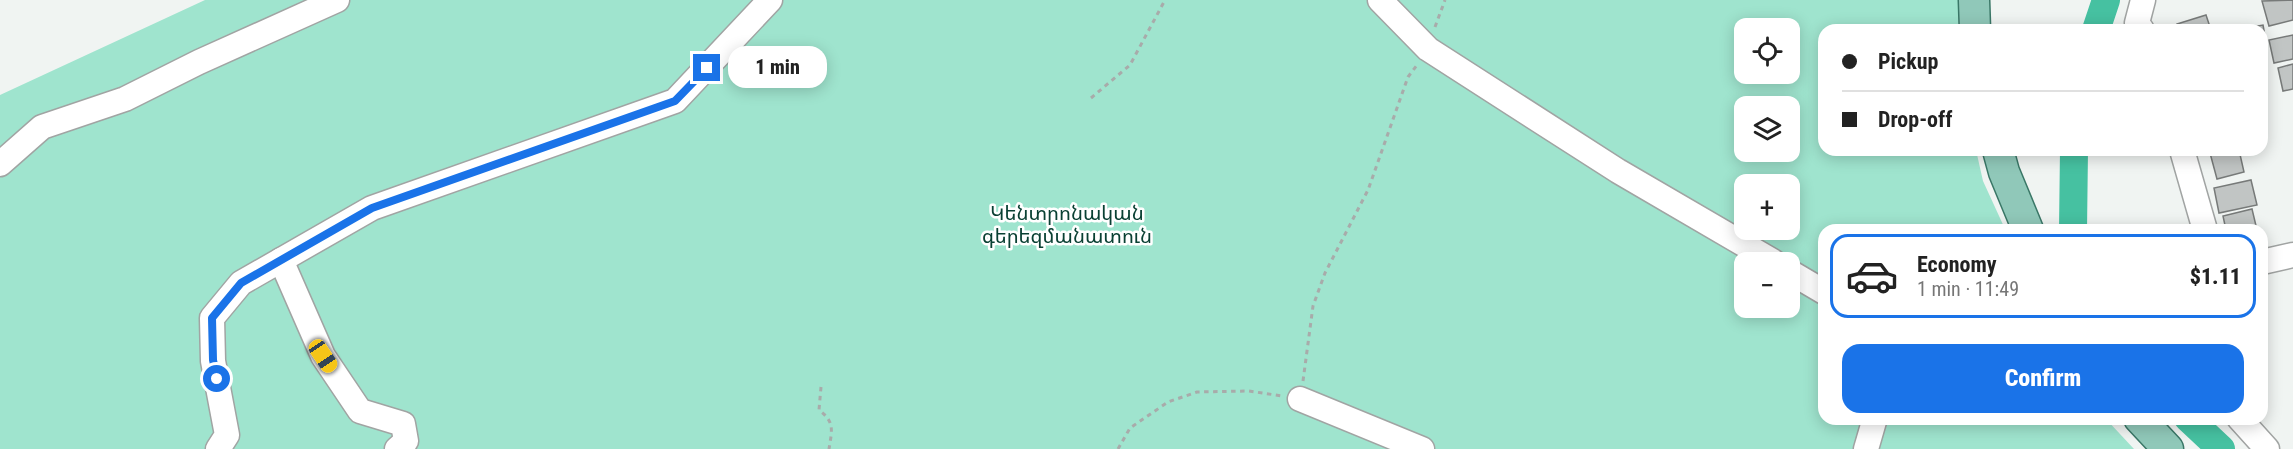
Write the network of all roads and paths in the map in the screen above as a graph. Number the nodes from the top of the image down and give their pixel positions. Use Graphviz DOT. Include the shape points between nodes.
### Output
graph roads {
  1 [pos="337,0"];
  2 [pos="770,0"];
  3 [pos="1165,0"];
  4 [pos="1380,0"];
  5 [pos="1444,0"];
  6 [pos="1974,0"];
  7 [pos="2144,0"];
  8 [pos="1975,24"];
  9 [pos="2138,24"];
  10 [pos="1428,50"];
  11 [pos="1091,98"];
  12 [pos="2000,156"];
  13 [pos="2184,156"];
  14 [pos="0,164"];
  15 [pos="2026,224"];
  16 [pos="2203,224"];
  17 [pos="1757,252"];
  18 [pos="2293,255"];
  19 [pos="281,260"];
  20 [pos="2268,261"];
  21 [pos="1800,278"];
  22 [pos="1818,288"];
  23 [pos="821,387"];
  24 [pos="1300,399"];
  25 [pos="1873,425"];
  26 [pos="2146,425"];
  27 [pos="2245,425"];
  28 [pos="218,449"];
  29 [pos="397,449"];
  30 [pos="830,449"];
  31 [pos="1118,449"];
  32 [pos="1422,449"];
  33 [pos="1866,449"];
  34 [pos="2168,449"];
  35 [pos="2267,449"];
  1 -- 14 [label="street" via="124,99 42,127"];
  2 -- 19 [label="street" via="675,101 372,208"];
  3 -- 11 [label="path" via="1130,65"];
  4 -- 10 [label="street"];
  5 -- 10 [label="path"];
  6 -- 8 [label="main road"];
  7 -- 9 [label="street"];
  10 -- 17 [label="street" via="1618,171"];
  10 -- 24 [label="path" via="1408,77 1368,190 1324,273 1313,306"];
  12 -- 15 [label="main road"];
  13 -- 16 [label="street"];
  18 -- 20 [label="street"];
  19 -- 28 [label="street" via="241,283 212,318 213,360 227,435"];
  19 -- 29 [label="street" via="323,356 360,411 403,424 406,441"];
  21 -- 22 [label="street"];
  23 -- 30 [label="path" via="819,410 830,417"];
  24 -- 31 [label="path" via="1249,391 1197,392 1168,402 1139,422"];
  24 -- 32 [label="street"];
  25 -- 33 [label="street"];
  26 -- 34 [label="main road"];
  27 -- 35 [label="street"];
}
